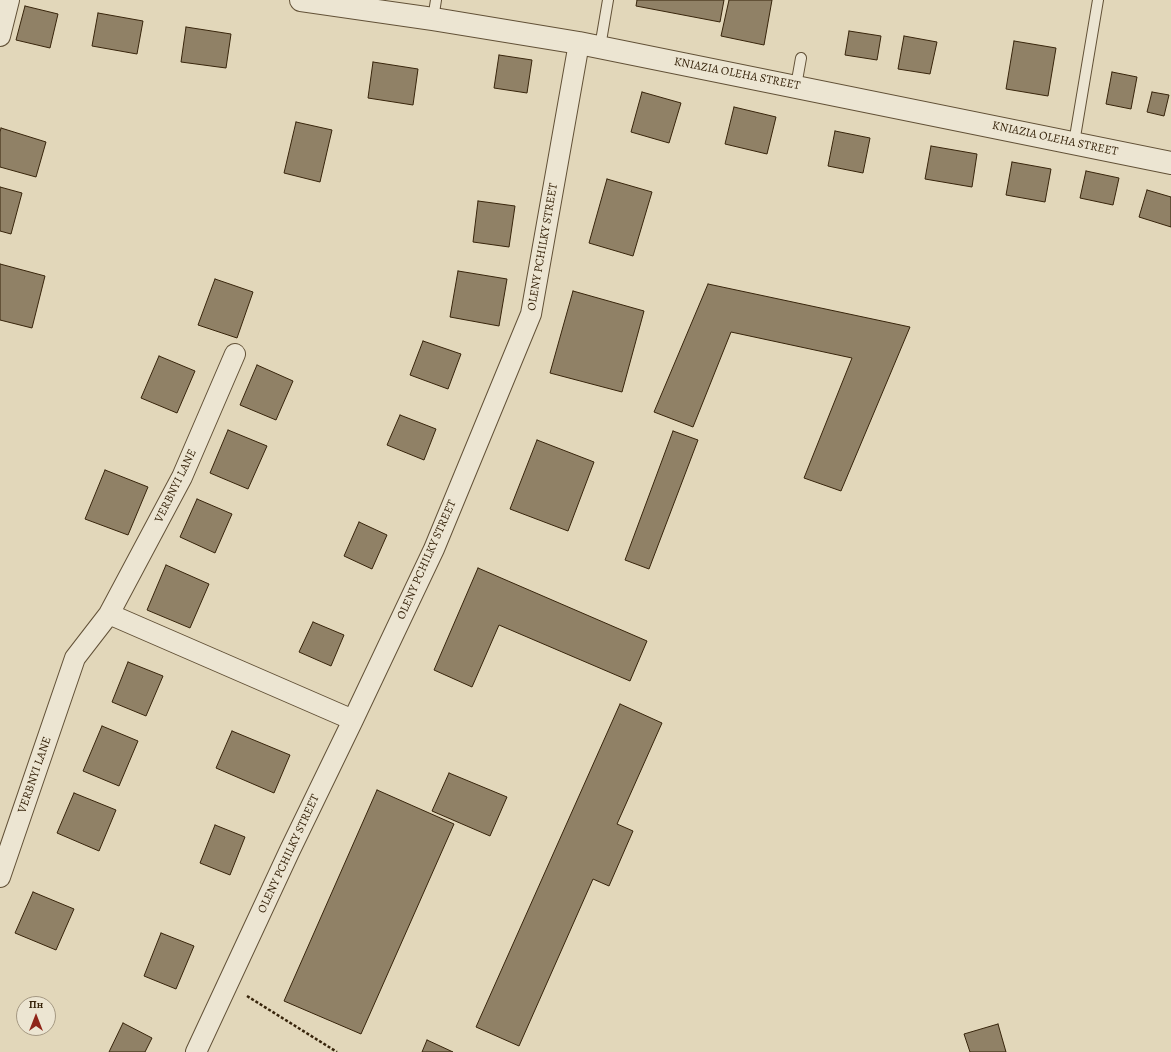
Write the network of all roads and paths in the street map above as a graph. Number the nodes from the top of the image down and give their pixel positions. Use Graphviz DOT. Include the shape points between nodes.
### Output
graph roads {
  1 [pos="9,0"];
  2 [pos="301,0"];
  3 [pos="608,0"];
  4 [pos="1098,0"];
  5 [pos="434,10"];
  6 [pos="0,36"];
  7 [pos="579,43"];
  8 [pos="600,47"];
  9 [pos="801,58"];
  10 [pos="796,86"];
  11 [pos="1074,143"];
  12 [pos="1171,161"];
  13 [pos="235,354"];
  14 [pos="109,614"];
  15 [pos="353,720"];
  16 [pos="0,877"];
  17 [pos="228,984"];
  18 [pos="196,1052"];
  19 [pos="337,1052"];
  1 -- 6 [label="street"];
  2 -- 5 [label="street, KNIAZIA OLEHA STREET"];
  3 -- 8 [label="lane"];
  4 -- 11 [label="lane"];
  5 -- 7 [label="street, KNIAZIA OLEHA STREET"];
  7 -- 8 [label="street, KNIAZIA OLEHA STREET"];
  7 -- 15 [label="street, OLENY PCHILKY STREET" via="531,314 434,549"];
  8 -- 10 [label="street, KNIAZIA OLEHA STREET"];
  9 -- 10 [label="lane"];
  10 -- 11 [label="street, KNIAZIA OLEHA STREET"];
  11 -- 12 [label="street, KNIAZIA OLEHA STREET"];
  13 -- 14 [label="street, VERBNYI LANE" via="182,477"];
  14 -- 15 [label="street"];
  14 -- 16 [label="street, VERBNYI LANE" via="75,658"];
  15 -- 17 [label="street, OLENY PCHILKY STREET"];
  17 -- 18 [label="street, OLENY PCHILKY STREET"];
  17 -- 19 [label="path"];
}
